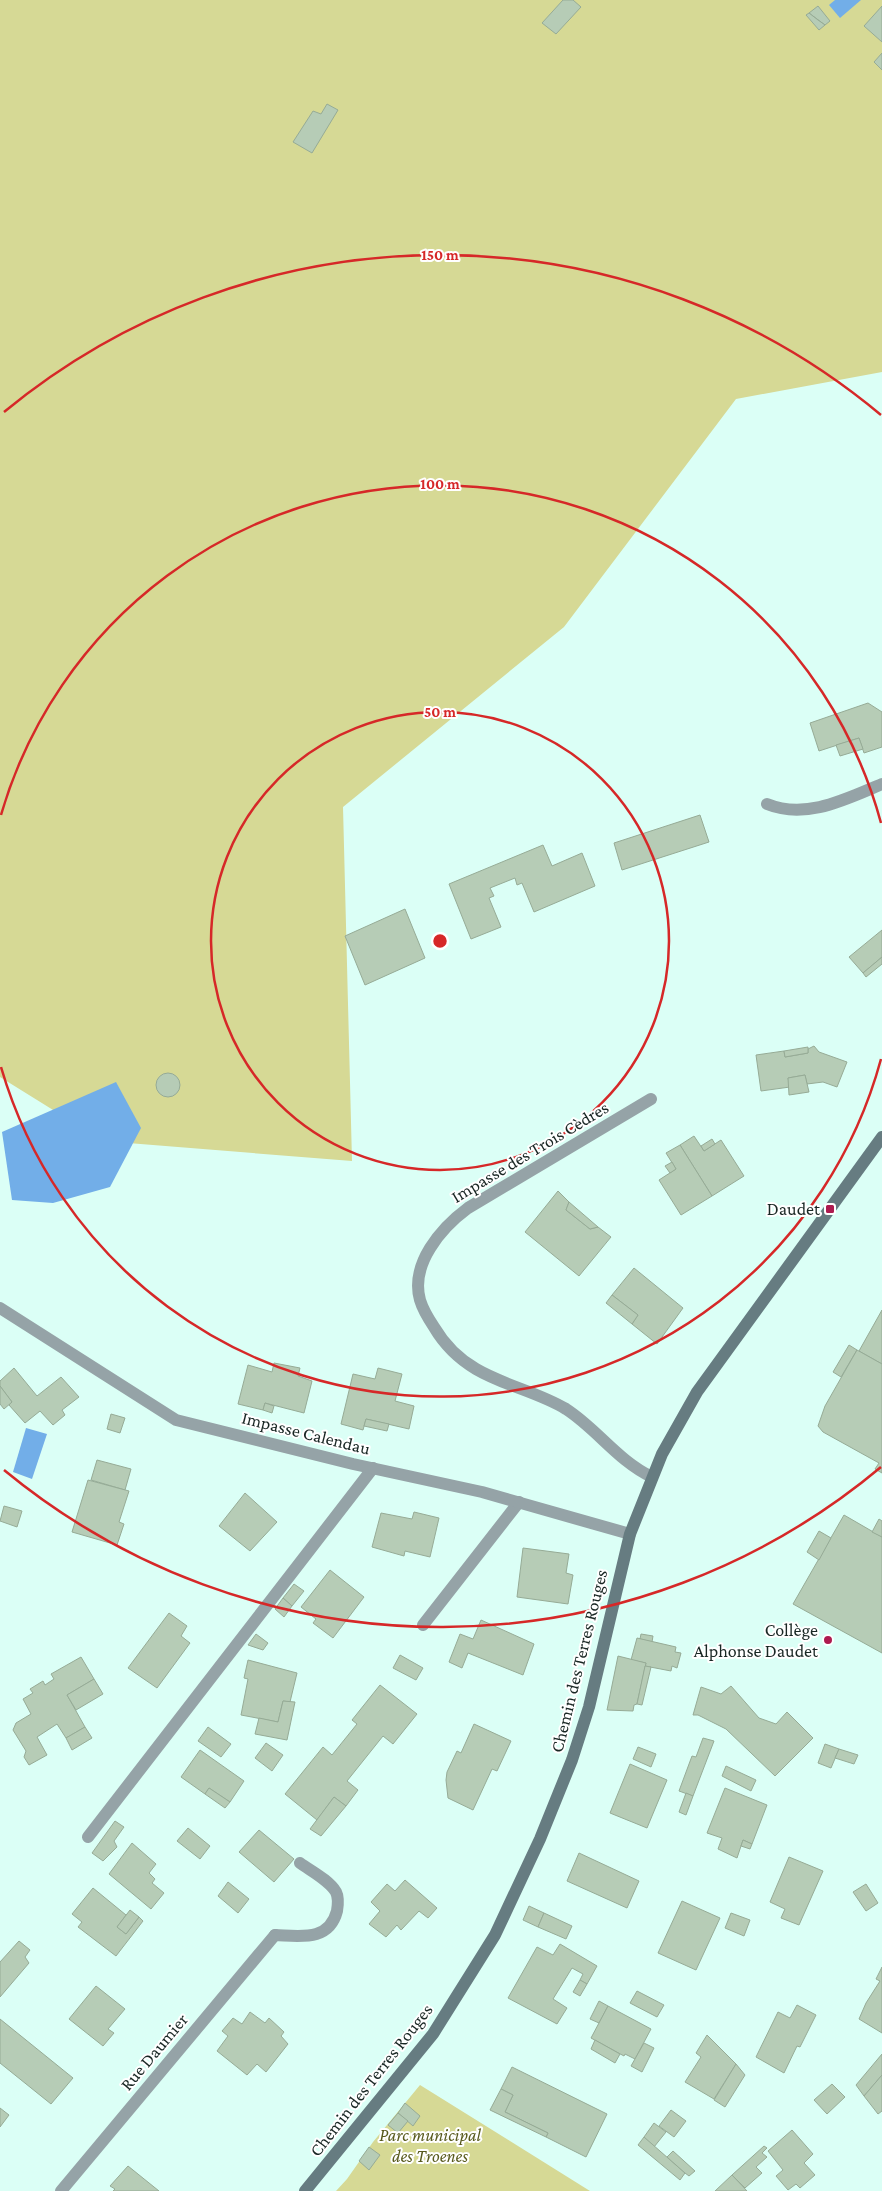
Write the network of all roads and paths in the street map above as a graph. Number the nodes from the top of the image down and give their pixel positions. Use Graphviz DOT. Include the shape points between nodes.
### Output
graph roads {
  1 [pos="882,784"];
  2 [pos="767,804"];
  3 [pos="651,1099"];
  4 [pos="882,1137"];
  5 [pos="0,1308"];
  6 [pos="373,1468"];
  7 [pos="652,1477"];
  8 [pos="519,1502"];
  9 [pos="630,1534"];
  10 [pos="423,1625"];
  11 [pos="88,1837"];
  12 [pos="300,1863"];
  13 [pos="60,2191"];
  14 [pos="305,2191"];
  1 -- 2 [label="street" via="808,810"];
  3 -- 7 [label="street, Impasse des Trois Cèdres" via="455,1218 434,1241 418,1282 424,1312 439,1336 462,1359 490,1376 569,1411 629,1464"];
  4 -- 7 [label="main road, Chemin des Terres Rouges" via="697,1392"];
  5 -- 6 [label="street, Impasse Calendau" via="168,1416"];
  6 -- 8 [label="street, Impasse Calendau"];
  6 -- 11 [label="street"];
  7 -- 9 [label="main road, Chemin des Terres Rouges"];
  8 -- 9 [label="street, Impasse Calendau"];
  8 -- 10 [label="street"];
  9 -- 14 [label="main road, Chemin des Terres Rouges" via="581,1734 508,1911 433,2034"];
  12 -- 13 [label="street, Rue Daumier" via="337,1893 335,1916 326,1930 312,1936 275,1936"];
}
